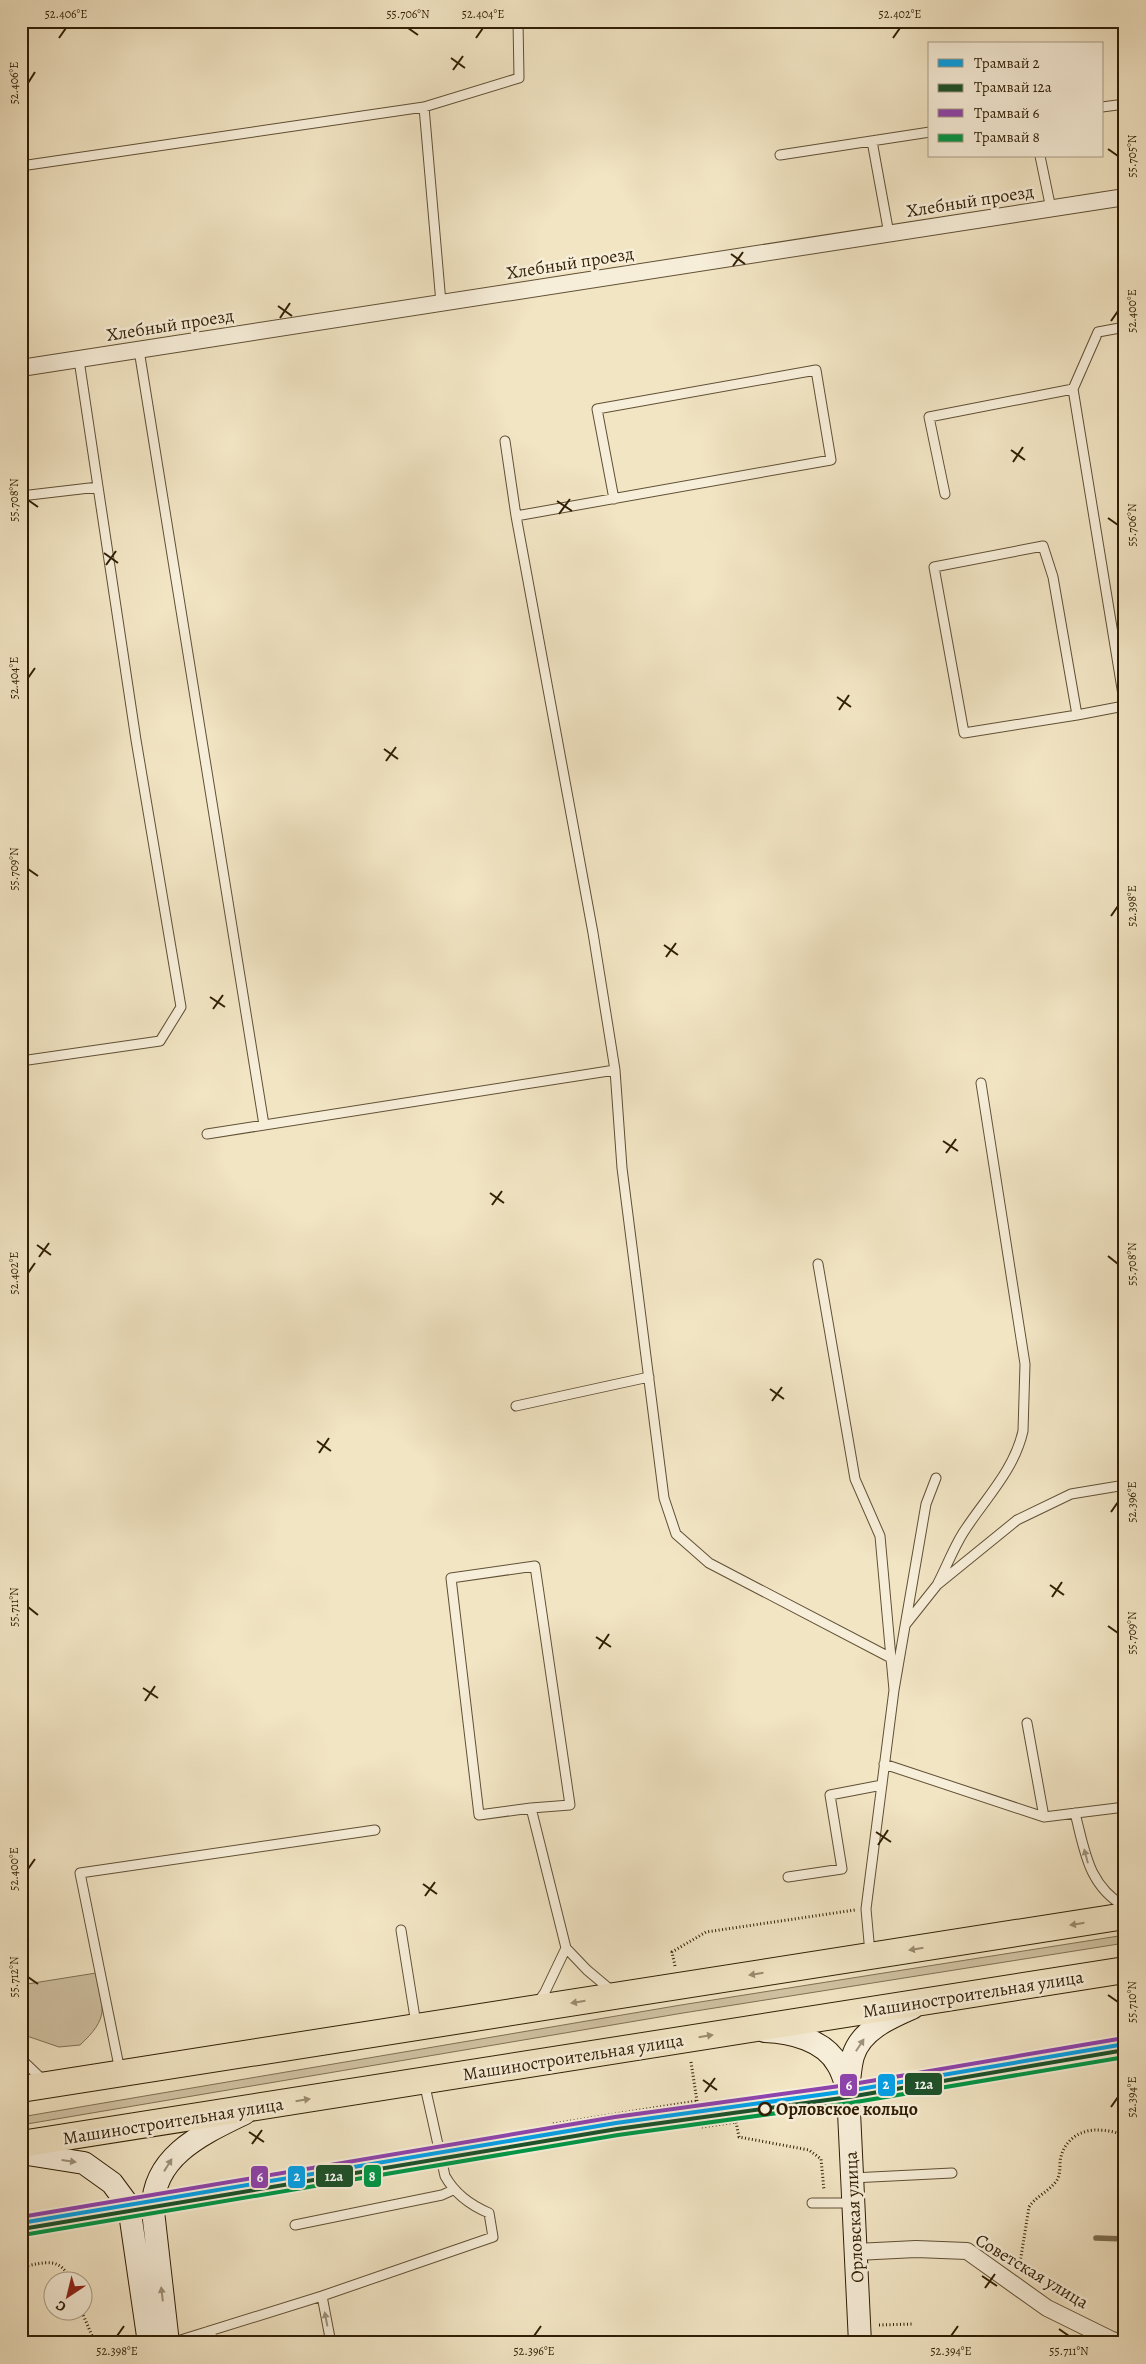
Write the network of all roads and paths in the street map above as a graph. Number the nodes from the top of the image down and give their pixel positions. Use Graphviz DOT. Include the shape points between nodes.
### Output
graph roads {
  1 [pos="518,21"];
  2 [pos="1125,104"];
  3 [pos="424,107"];
  4 [pos="1104,107"];
  5 [pos="928,132"];
  6 [pos="872,141"];
  7 [pos="780,155"];
  8 [pos="1040,158"];
  9 [pos="21,166"];
  10 [pos="1125,197"];
  11 [pos="1051,209"];
  12 [pos="889,234"];
  13 [pos="441,303"];
  14 [pos="1125,327"];
  15 [pos="139,350"];
  16 [pos="79,360"];
  17 [pos="21,368"];
  18 [pos="1072,389"];
  19 [pos="504,441"];
  20 [pos="98,487"];
  21 [pos="945,494"];
  22 [pos="21,496"];
  23 [pos="614,499"];
  24 [pos="516,516"];
  25 [pos="1124,706"];
  26 [pos="1078,715"];
  27 [pos="21,1061"];
  28 [pos="615,1070"];
  29 [pos="981,1083"];
  30 [pos="264,1125"];
  31 [pos="207,1134"];
  32 [pos="818,1264"];
  33 [pos="649,1377"];
  34 [pos="516,1406"];
  35 [pos="936,1478"];
  36 [pos="1125,1485"];
  37 [pos="937,1585"];
  38 [pos="904,1626"];
  39 [pos="891,1658"];
  40 [pos="894,1690"];
  41 [pos="1027,1723"];
  42 [pos="884,1764"];
  43 [pos="882,1785"];
  44 [pos="1125,1807"];
  45 [pos="531,1808"];
  46 [pos="1075,1813"];
  47 [pos="1044,1818"];
  48 [pos="375,1830"];
  49 [pos="788,1877"];
  50 [pos="1125,1908"];
  51 [pos="866,1909"];
  52 [pos="1125,1916"];
  53 [pos="401,1930"];
  54 [pos="566,1948"];
  55 [pos="870,1956"];
  56 [pos="1125,1970"];
  57 [pos="676,1972"];
  58 [pos="619,1995"];
  59 [pos="927,2002"];
  60 [pos="534,2008"];
  61 [pos="417,2027"];
  62 [pos="748,2030"];
  63 [pos="21,2059"];
  64 [pos="691,2062"];
  65 [pos="121,2074"];
  66 [pos="424,2081"];
  67 [pos="47,2085"];
  68 [pos="21,2089"];
  69 [pos="848,2091"];
  70 [pos="697,2101"];
  71 [pos="255,2108"];
  72 [pos="553,2124"];
  73 [pos="1125,2137"];
  74 [pos="21,2144"];
  75 [pos="21,2153"];
  76 [pos="952,2173"];
  77 [pos="852,2178"];
  78 [pos="452,2190"];
  79 [pos="825,2202"];
  80 [pos="812,2203"];
  81 [pos="852,2203"];
  82 [pos="295,2225"];
  83 [pos="856,2252"];
  84 [pos="21,2267"];
  85 [pos="68,2272"];
  86 [pos="1016,2286"];
  87 [pos="322,2296"];
  88 [pos="86,2322"];
  89 [pos="913,2324"];
  90 [pos="209,2331"];
  91 [pos="860,2334"];
  92 [pos="95,2343"];
  93 [pos="149,2343"];
  94 [pos="170,2343"];
  95 [pos="215,2343"];
  96 [pos="331,2343"];
  97 [pos="1123,2343"];
  1 -- 3 [label="lane" via="519,78"];
  2 -- 4 [label="lane"];
  3 -- 9 [label="lane"];
  3 -- 13 [label="lane"];
  5 -- 6 [label="lane"];
  6 -- 7 [label="lane"];
  6 -- 12 [label="lane"];
  8 -- 11 [label="lane"];
  10 -- 11 [label="street, Хлебный проезд"];
  11 -- 12 [label="street, Хлебный проезд"];
  12 -- 13 [label="street, Хлебный проезд"];
  13 -- 15 [label="street, Хлебный проезд"];
  14 -- 18 [label="lane" via="1098,332"];
  15 -- 16 [label="street, Хлебный проезд"];
  15 -- 30 [label="lane"];
  16 -- 17 [label="street, Хлебный проезд"];
  16 -- 20 [label="lane"];
  18 -- 21 [label="lane" via="929,417"];
  18 -- 25 [label="lane"];
  19 -- 24 [label="lane"];
  20 -- 22 [label="lane"];
  20 -- 27 [label="lane" via="181,1007 160,1041"];
  23 -- 23 [label="lane" via="597,409 816,370 831,460"];
  23 -- 24 [label="lane"];
  24 -- 28 [label="lane"];
  25 -- 26 [label="lane"];
  26 -- 26 [label="lane" via="964,733 934,567 1043,546 1053,577"];
  28 -- 30 [label="lane"];
  28 -- 33 [label="lane" via="622,1168"];
  29 -- 37 [label="lane" via="1025,1364 1024,1431 1000,1483 963,1534"];
  30 -- 31 [label="lane"];
  32 -- 39 [label="lane" via="854,1479 880,1536"];
  33 -- 34 [label="lane"];
  33 -- 39 [label="lane" via="664,1498 676,1534 709,1563"];
  35 -- 38 [label="lane" via="926,1504"];
  36 -- 37 [label="lane" via="1072,1494 1017,1520"];
  37 -- 38 [label="lane"];
  38 -- 40 [label="lane"];
  39 -- 40 [label="lane"];
  40 -- 42 [label="lane"];
  41 -- 47 [label="lane"];
  42 -- 43 [label="lane"];
  42 -- 47 [label="lane"];
  43 -- 49 [label="lane" via="830,1795 842,1869"];
  43 -- 51 [label="lane"];
  44 -- 46 [label="lane"];
  45 -- 45 [label="lane" via="479,1815 451,1578 535,1566 570,1805"];
  45 -- 54 [label="lane"];
  46 -- 47 [label="lane"];
  50 -- 46 [label="lane, one-way" via="1099,1887"];
  48 -- 65 [label="lane" via="80,1873"];
  51 -- 55 [label="lane"];
  51 -- 57 [label="path" via="706,1932 672,1952"];
  52 -- 55 [label="main road, one-way"];
  53 -- 61 [label="lane"];
  54 -- 58 [label="lane"];
  54 -- 60 [label="lane"];
  55 -- 58 [label="main road, one-way"];
  56 -- 59 [label="main road, Машиностроительная улица"];
  58 -- 60 [label="main road, one-way"];
  59 -- 62 [label="main road, Машиностроительная улица"];
  69 -- 59 [label="street, one-way" via="853,2056 861,2041 888,2019"];
  60 -- 61 [label="main road"];
  61 -- 65 [label="main road"];
  66 -- 62 [label="main road, Машиностроительная улица, one-way"];
  62 -- 69 [label="street" via="774,2031 811,2041 828,2052 838,2064"];
  63 -- 67 [label="lane"];
  64 -- 70 [label="path"];
  65 -- 67 [label="main road"];
  71 -- 66 [label="main road, Машиностроительная улица, one-way"];
  66 -- 78 [label="lane" via="445,2176"];
  67 -- 68 [label="main road"];
  69 -- 77 [label="street, Орловская улица"];
  70 -- 72 [label="path"];
  70 -- 79 [label="path" via="701,2127 736,2122 739,2137 809,2150 821,2159"];
  71 -- 74 [label="main road, Машиностроительная улица"];
  94 -- 71 [label="street, one-way" via="153,2211 161,2177 175,2154 202,2134"];
  73 -- 86 [label="path" via="1104,2130 1086,2130 1073,2136 1061,2158 1058,2178 1050,2190 1028,2207"];
  75 -- 93 [label="street, one-way" via="84,2163 112,2183 129,2206"];
  76 -- 77 [label="lane"];
  77 -- 81 [label="street, Орловская улица"];
  78 -- 82 [label="lane" via="442,2195"];
  78 -- 87 [label="lane" via="489,2213 493,2237"];
  79 -- 80 [label="lane"];
  79 -- 81 [label="lane"];
  81 -- 83 [label="street, Орловская улица"];
  83 -- 86 [label="street, Советская улица" via="967,2251"];
  83 -- 91 [label="street, Орловская улица"];
  84 -- 85 [label="path" via="50,2262 60,2264"];
  86 -- 97 [label="street, Советская улица" via="1047,2308"];
  87 -- 90 [label="lane"];
  96 -- 87 [label="lane, one-way"];
  88 -- 92 [label="path"];
  89 -- 91 [label="path"];
  90 -- 94 [label="lane"];
  90 -- 95 [label="lane"];
}
